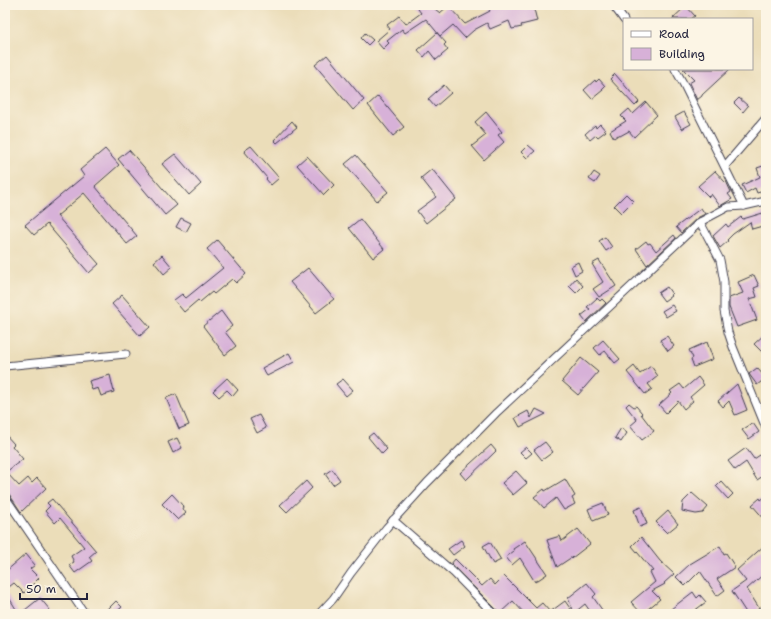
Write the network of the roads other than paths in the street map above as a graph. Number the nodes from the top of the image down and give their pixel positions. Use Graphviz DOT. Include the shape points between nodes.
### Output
graph roads {
  1 [pos="614,5"];
  2 [pos="623,18"];
  3 [pos="676,70"];
  4 [pos="766,118"];
  5 [pos="725,166"];
  6 [pos="766,201"];
  7 [pos="744,206"];
  8 [pos="700,222"];
  9 [pos="126,354"];
  10 [pos="5,366"];
  11 [pos="766,428"];
  12 [pos="5,497"];
  13 [pos="393,520"];
  14 [pos="766,608"];
  15 [pos="86,614"];
  16 [pos="319,614"];
  17 [pos="494,614"];
  18 [pos="760,614"];
  1 -- 2 [label="street"];
  3 -- 5 [label="street"];
  4 -- 5 [label="street"];
  5 -- 7 [label="street"];
  6 -- 7 [label="street"];
  7 -- 8 [label="street" via="728,207"];
  8 -- 11 [label="street" via="720,260 728,332"];
  8 -- 13 [label="street" via="496,412"];
  9 -- 10 [label="street"];
  12 -- 15 [label="street"];
  13 -- 16 [label="street"];
  13 -- 17 [label="street" via="454,573"];
  14 -- 18 [label="street"];
}
